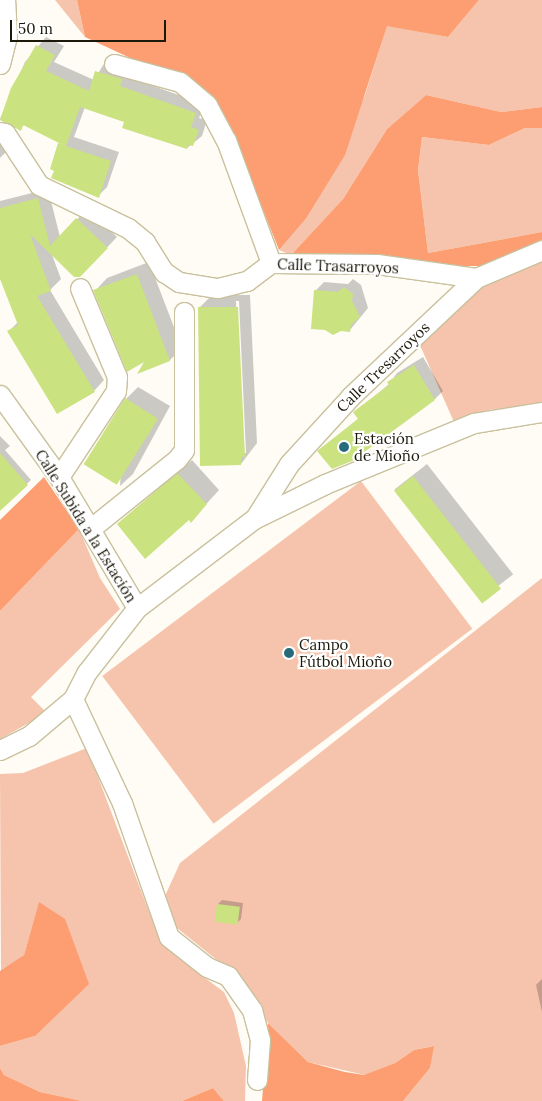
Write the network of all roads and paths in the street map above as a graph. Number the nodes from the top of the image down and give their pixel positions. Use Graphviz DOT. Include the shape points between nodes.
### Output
graph roads {
  1 [pos="5,0"];
  2 [pos="0,64"];
  3 [pos="114,64"];
  4 [pos="0,132"];
  5 [pos="542,250"];
  6 [pos="270,263"];
  7 [pos="476,278"];
  8 [pos="80,288"];
  9 [pos="184,312"];
  10 [pos="0,395"];
  11 [pos="542,412"];
  12 [pos="59,477"];
  13 [pos="254,519"];
  14 [pos="90,530"];
  15 [pos="137,608"];
  16 [pos="73,699"];
  17 [pos="0,750"];
  18 [pos="257,1080"];
  1 -- 2 [label="street" via="7,36"];
  3 -- 6 [label="street" via="180,82 207,104 226,140"];
  4 -- 6 [label="street, Calle Trasarroyos" via="5,133 39,185 128,228 145,242 164,272 179,282 218,288 247,281"];
  5 -- 7 [label="street, Calle Tresarroyos"];
  6 -- 7 [label="street, Calle Trasarroyos" via="377,264"];
  7 -- 13 [label="street, Calle Tresarroyos" via="352,396 288,464"];
  8 -- 12 [label="street" via="117,377 116,390"];
  9 -- 14 [label="street" via="184,450"];
  10 -- 12 [label="street, Calle Subida a la Estación"];
  11 -- 13 [label="street" via="474,423 325,484"];
  12 -- 14 [label="street, Calle Subida a la Estación"];
  13 -- 15 [label="street"];
  14 -- 15 [label="street, Calle Subida a la Estación"];
  15 -- 16 [label="street" via="87,672"];
  16 -- 17 [label="street" via="29,736"];
  16 -- 18 [label="street" via="122,803 169,938 207,967 228,976 252,1010 260,1040"];
}
